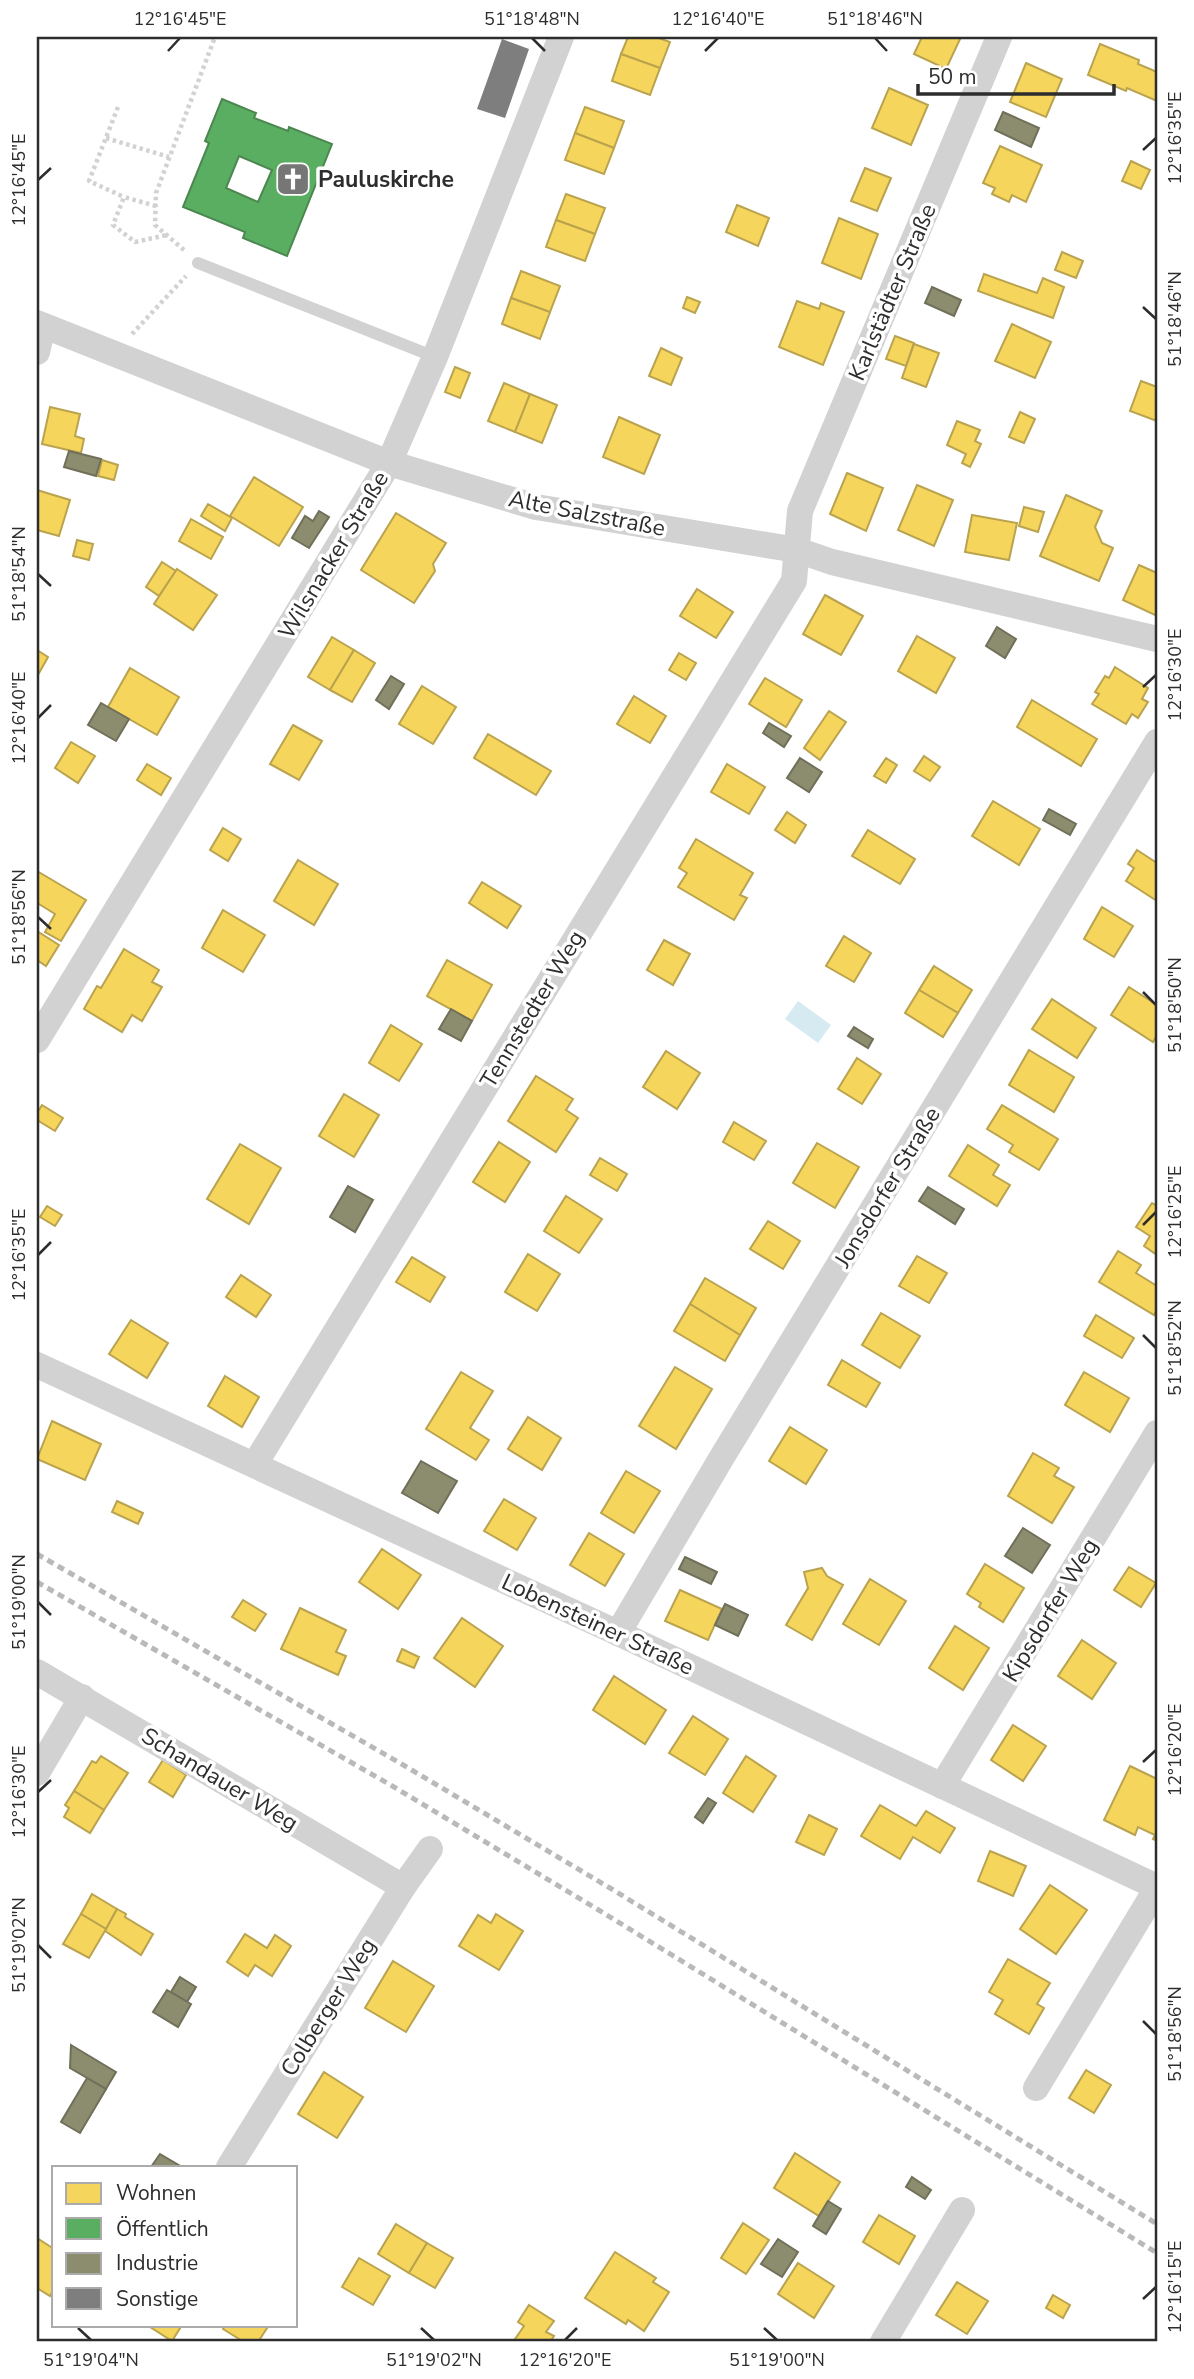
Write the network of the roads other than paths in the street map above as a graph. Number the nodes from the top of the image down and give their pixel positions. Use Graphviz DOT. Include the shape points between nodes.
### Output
graph roads {
  1 [pos="561,37"];
  2 [pos="999,37"];
  3 [pos="198,263"];
  4 [pos="40,325"];
  5 [pos="37,352"];
  6 [pos="435,357"];
  7 [pos="389,463"];
  8 [pos="797,550"];
  9 [pos="1157,639"];
  10 [pos="1157,742"];
  11 [pos="37,1040"];
  12 [pos="37,1365"];
  13 [pos="1157,1433"];
  14 [pos="255,1464"];
  15 [pos="618,1633"];
  16 [pos="37,1672"];
  17 [pos="82,1698"];
  18 [pos="37,1773"];
  19 [pos="942,1786"];
  20 [pos="430,1849"];
  21 [pos="403,1887"];
  22 [pos="1157,1887"];
  23 [pos="1035,2088"];
  24 [pos="230,2166"];
  25 [pos="962,2210"];
  26 [pos="883,2342"];
  1 -- 6 [label="street, Wilsnacker Straße"];
  2 -- 8 [label="street, Karlstädter Straße" via="800,511"];
  3 -- 6 [label="lane"];
  4 -- 5 [label="street"];
  4 -- 7 [label="street, Alte Salzstraße"];
  6 -- 7 [label="street, Wilsnacker Straße"];
  7 -- 8 [label="street, Alte Salzstraße" via="536,507"];
  7 -- 11 [label="street, Wilsnacker Straße"];
  8 -- 9 [label="street, Alte Salzstraße"];
  8 -- 14 [label="street, Tennstedter Weg" via="794,581"];
  10 -- 15 [label="street, Jonsdorfer Straße"];
  12 -- 14 [label="street, Lobensteiner Straße"];
  13 -- 19 [label="street, Kipsdorfer Weg"];
  14 -- 15 [label="street, Lobensteiner Straße"];
  15 -- 19 [label="street, Lobensteiner Straße"];
  16 -- 17 [label="street, Schandauer Weg"];
  17 -- 18 [label="street"];
  17 -- 21 [label="street, Schandauer Weg"];
  19 -- 22 [label="street, Lobensteiner Straße"];
  20 -- 21 [label="street, Colberger Weg"];
  21 -- 24 [label="street, Colberger Weg"];
  22 -- 23 [label="street, Lobensteiner Straße"];
  25 -- 26 [label="street"];
}
